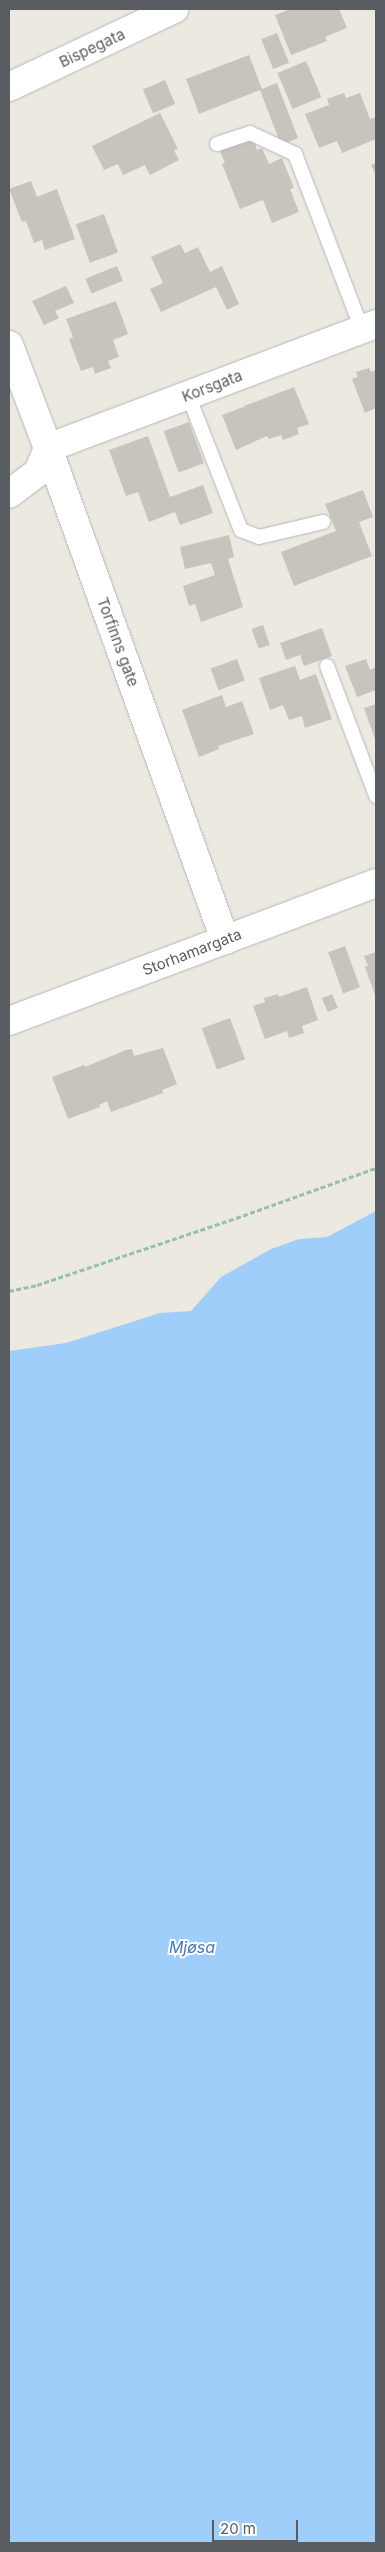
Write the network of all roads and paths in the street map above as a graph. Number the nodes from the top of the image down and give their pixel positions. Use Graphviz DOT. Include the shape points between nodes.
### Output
graph roads {
  1 [pos="174,9"];
  2 [pos="9,87"];
  3 [pos="217,144"];
  4 [pos="369,326"];
  5 [pos="9,345"];
  6 [pos="188,395"];
  7 [pos="48,448"];
  8 [pos="9,494"];
  9 [pos="323,522"];
  10 [pos="328,666"];
  11 [pos="376,796"];
  12 [pos="376,883"];
  13 [pos="225,940"];
  14 [pos="9,1021"];
  15 [pos="376,1168"];
  16 [pos="9,1292"];
  1 -- 2 [label="street, Bispegata"];
  3 -- 4 [label="lane" via="250,133 294,154"];
  4 -- 6 [label="street, Korsgata"];
  5 -- 7 [label="street, Torfinns gate"];
  6 -- 7 [label="street, Korsgata"];
  6 -- 9 [label="lane" via="241,530 259,537"];
  7 -- 8 [label="street" via="38,472"];
  7 -- 13 [label="street, Torfinns gate"];
  10 -- 11 [label="lane"];
  12 -- 13 [label="street, Storhamargata"];
  13 -- 14 [label="street, Storhamargata"];
  15 -- 16 [label="path" via="227,1221"];
}
